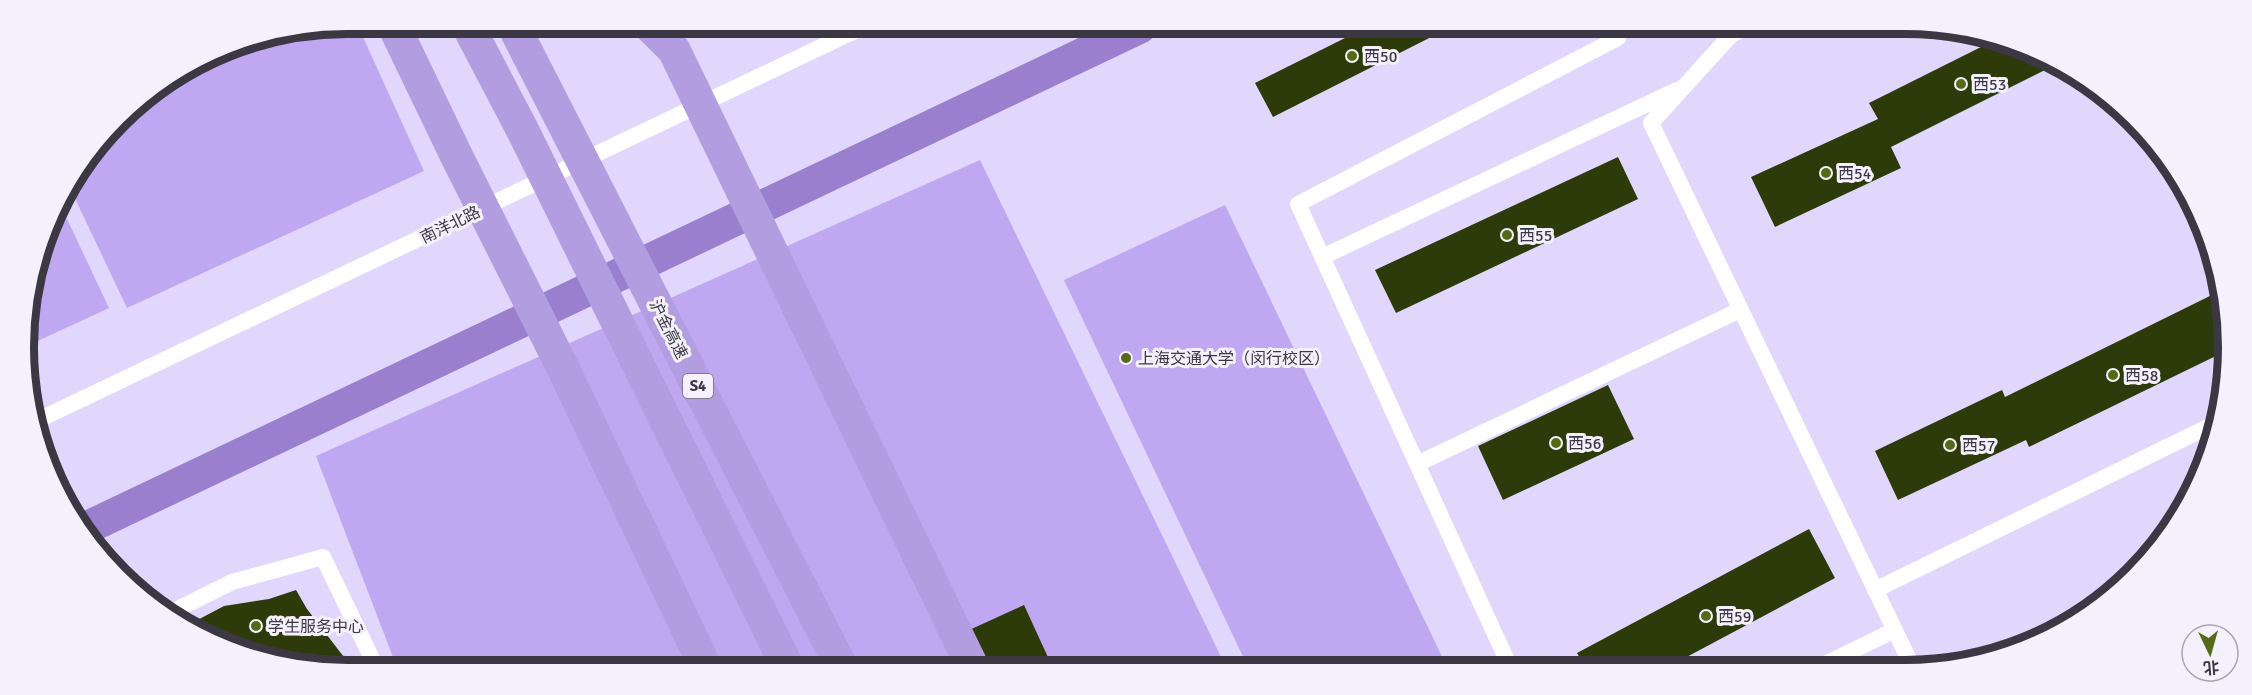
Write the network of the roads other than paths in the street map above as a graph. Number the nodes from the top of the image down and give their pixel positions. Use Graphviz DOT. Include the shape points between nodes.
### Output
graph roads {
  1 [pos="398,34"];
  2 [pos="472,34"];
  3 [pos="518,34"];
  4 [pos="658,34"];
  5 [pos="848,34"];
  6 [pos="1733,34"];
  7 [pos="1618,38"];
  8 [pos="1683,87"];
  9 [pos="1322,257"];
  10 [pos="1740,310"];
  11 [pos="43,419"];
  12 [pos="2207,427"];
  13 [pos="1417,464"];
  14 [pos="1875,590"];
  15 [pos="177,610"];
  16 [pos="1895,630"];
  17 [pos="373,660"];
  18 [pos="702,660"];
  19 [pos="784,660"];
  20 [pos="838,660"];
  21 [pos="969,660"];
  22 [pos="1507,660"];
  23 [pos="1833,660"];
  24 [pos="1909,660"];
  1 -- 18 [label="highway"];
  2 -- 19 [label="highway"];
  3 -- 20 [label="highway, 沪金高速 / S4"];
  4 -- 21 [label="highway" via="674,50"];
  5 -- 11 [label="lane, 南洋北路"];
  6 -- 8 [label="lane"];
  7 -- 9 [label="lane" via="1298,204"];
  8 -- 9 [label="lane"];
  8 -- 10 [label="lane" via="1651,123"];
  9 -- 13 [label="lane"];
  10 -- 13 [label="lane"];
  10 -- 14 [label="lane"];
  12 -- 14 [label="lane"];
  13 -- 22 [label="lane"];
  14 -- 16 [label="lane"];
  15 -- 17 [label="lane" via="232,582 323,556"];
  16 -- 23 [label="lane"];
  16 -- 24 [label="lane"];
}
